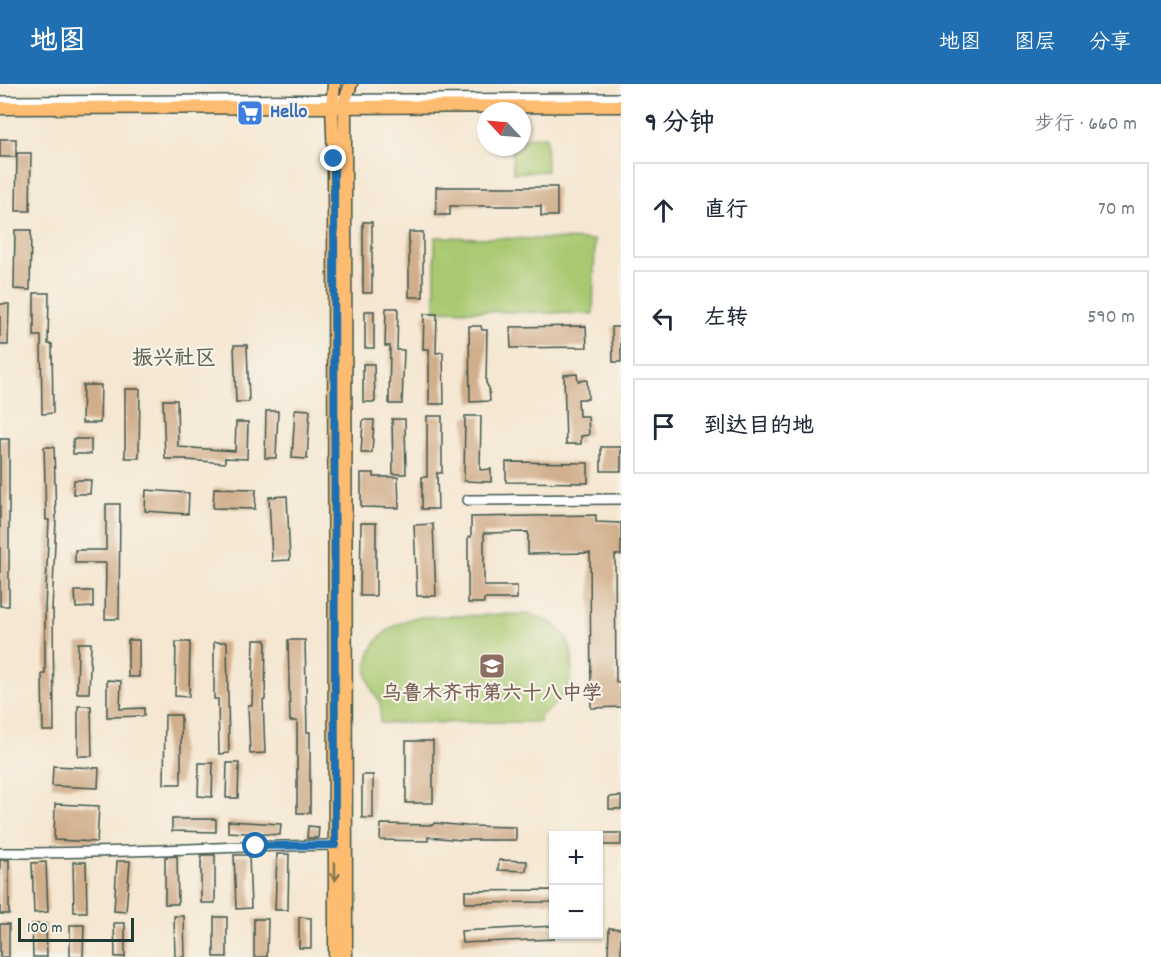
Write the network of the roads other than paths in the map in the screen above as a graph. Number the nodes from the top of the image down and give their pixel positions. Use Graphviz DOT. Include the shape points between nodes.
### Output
graph roads {
  1 [pos="334,84"];
  2 [pos="351,84"];
  3 [pos="621,98"];
  4 [pos="0,101"];
  5 [pos="339,104"];
  6 [pos="621,106"];
  7 [pos="0,108"];
  8 [pos="621,498"];
  9 [pos="468,500"];
  10 [pos="335,845"];
  11 [pos="0,853"];
  12 [pos="335,957"];
  13 [pos="346,957"];
  1 -- 5 [label="main road"];
  2 -- 5 [label="main road"];
  3 -- 5 [label="street"];
  4 -- 5 [label="street"];
  5 -- 6 [label="main road"];
  5 -- 7 [label="main road"];
  5 -- 10 [label="main road" via="334,159"];
  5 -- 13 [label="main road"];
  8 -- 9 [label="street"];
  10 -- 11 [label="street"];
  10 -- 12 [label="main road, one-way"];
}
